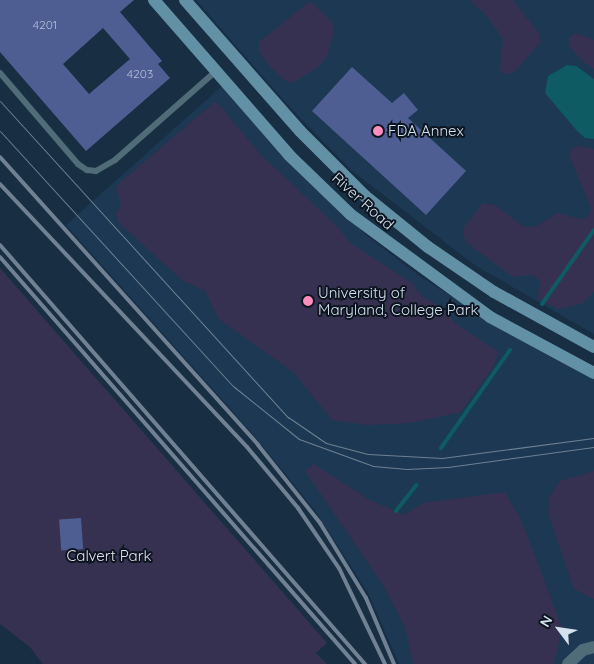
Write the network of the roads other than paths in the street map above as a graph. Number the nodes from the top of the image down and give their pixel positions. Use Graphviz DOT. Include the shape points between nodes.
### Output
graph roads {
  1 [pos="154,0"];
  2 [pos="185,0"];
  3 [pos="216,70"];
  4 [pos="0,73"];
  5 [pos="594,347"];
  6 [pos="594,374"];
  7 [pos="594,647"];
  8 [pos="568,664"];
  1 -- 3 [label="street, River Road"];
  2 -- 5 [label="street, River Road" via="300,131 366,196 428,247 494,292"];
  3 -- 4 [label="lane" via="115,160 96,171 78,164"];
  3 -- 6 [label="street, River Road" via="289,155 373,234 490,317"];
  7 -- 8 [label="street" via="583,650"];
}
